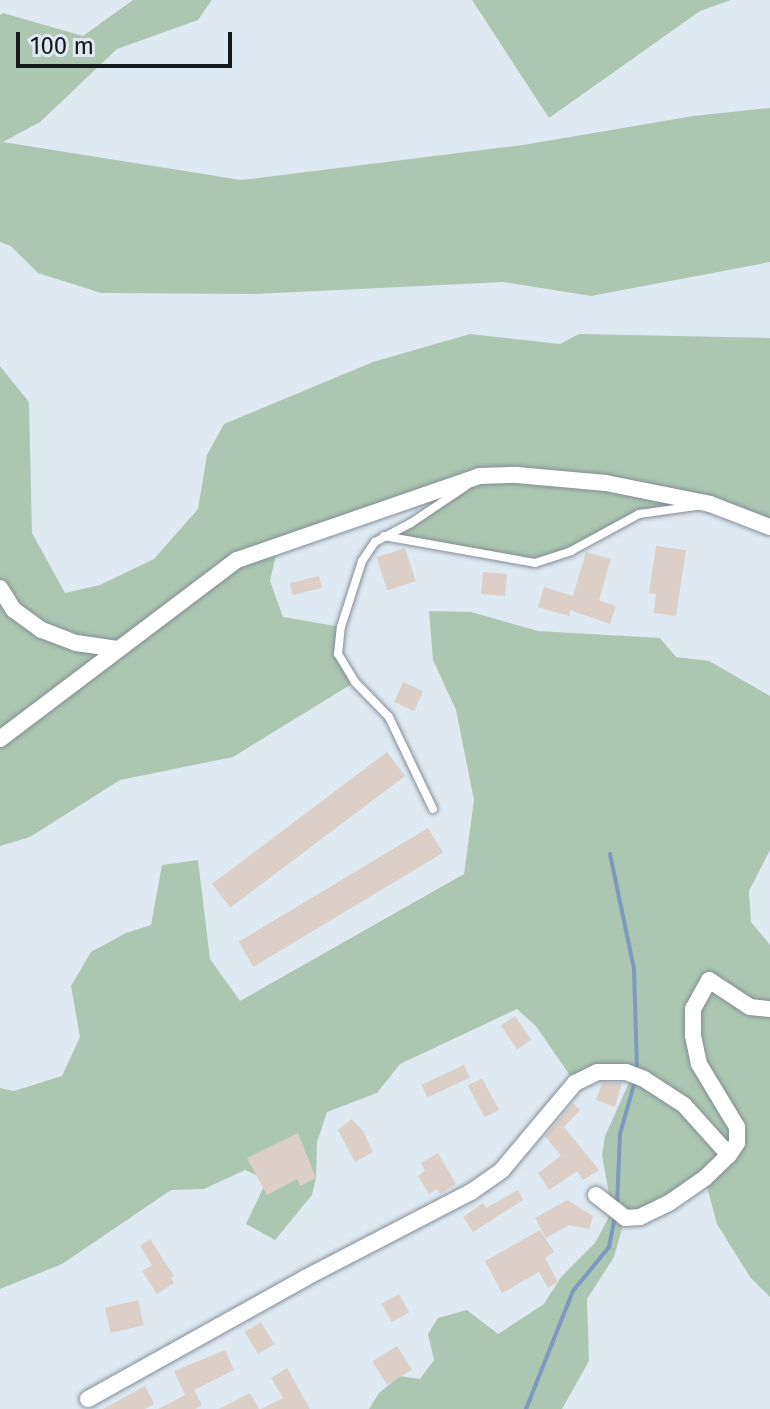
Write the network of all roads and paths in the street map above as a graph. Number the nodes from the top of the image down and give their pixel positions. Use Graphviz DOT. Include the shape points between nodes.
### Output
graph roads {
  1 [pos="479,476"];
  2 [pos="710,504"];
  3 [pos="770,527"];
  4 [pos="384,536"];
  5 [pos="0,588"];
  6 [pos="118,649"];
  7 [pos="0,739"];
  8 [pos="433,809"];
  9 [pos="770,1009"];
  10 [pos="729,1155"];
  11 [pos="596,1195"];
  12 [pos="88,1399"];
  1 -- 2 [label="street" via="606,483"];
  1 -- 4 [label="lane"];
  1 -- 6 [label="street" via="237,560"];
  2 -- 3 [label="street"];
  2 -- 4 [label="lane" via="639,514 571,551 535,563"];
  4 -- 8 [label="lane" via="362,561 338,654 355,682 389,717"];
  5 -- 6 [label="street" via="14,610 42,630 76,643"];
  6 -- 7 [label="street"];
  9 -- 10 [label="street" via="750,1007 709,980 693,1009 699,1064 737,1127 737,1143"];
  10 -- 11 [label="street" via="669,1203 640,1217 619,1215"];
  10 -- 12 [label="street" via="684,1105 644,1079 626,1072 598,1072 575,1083 502,1170 471,1192"];
}
